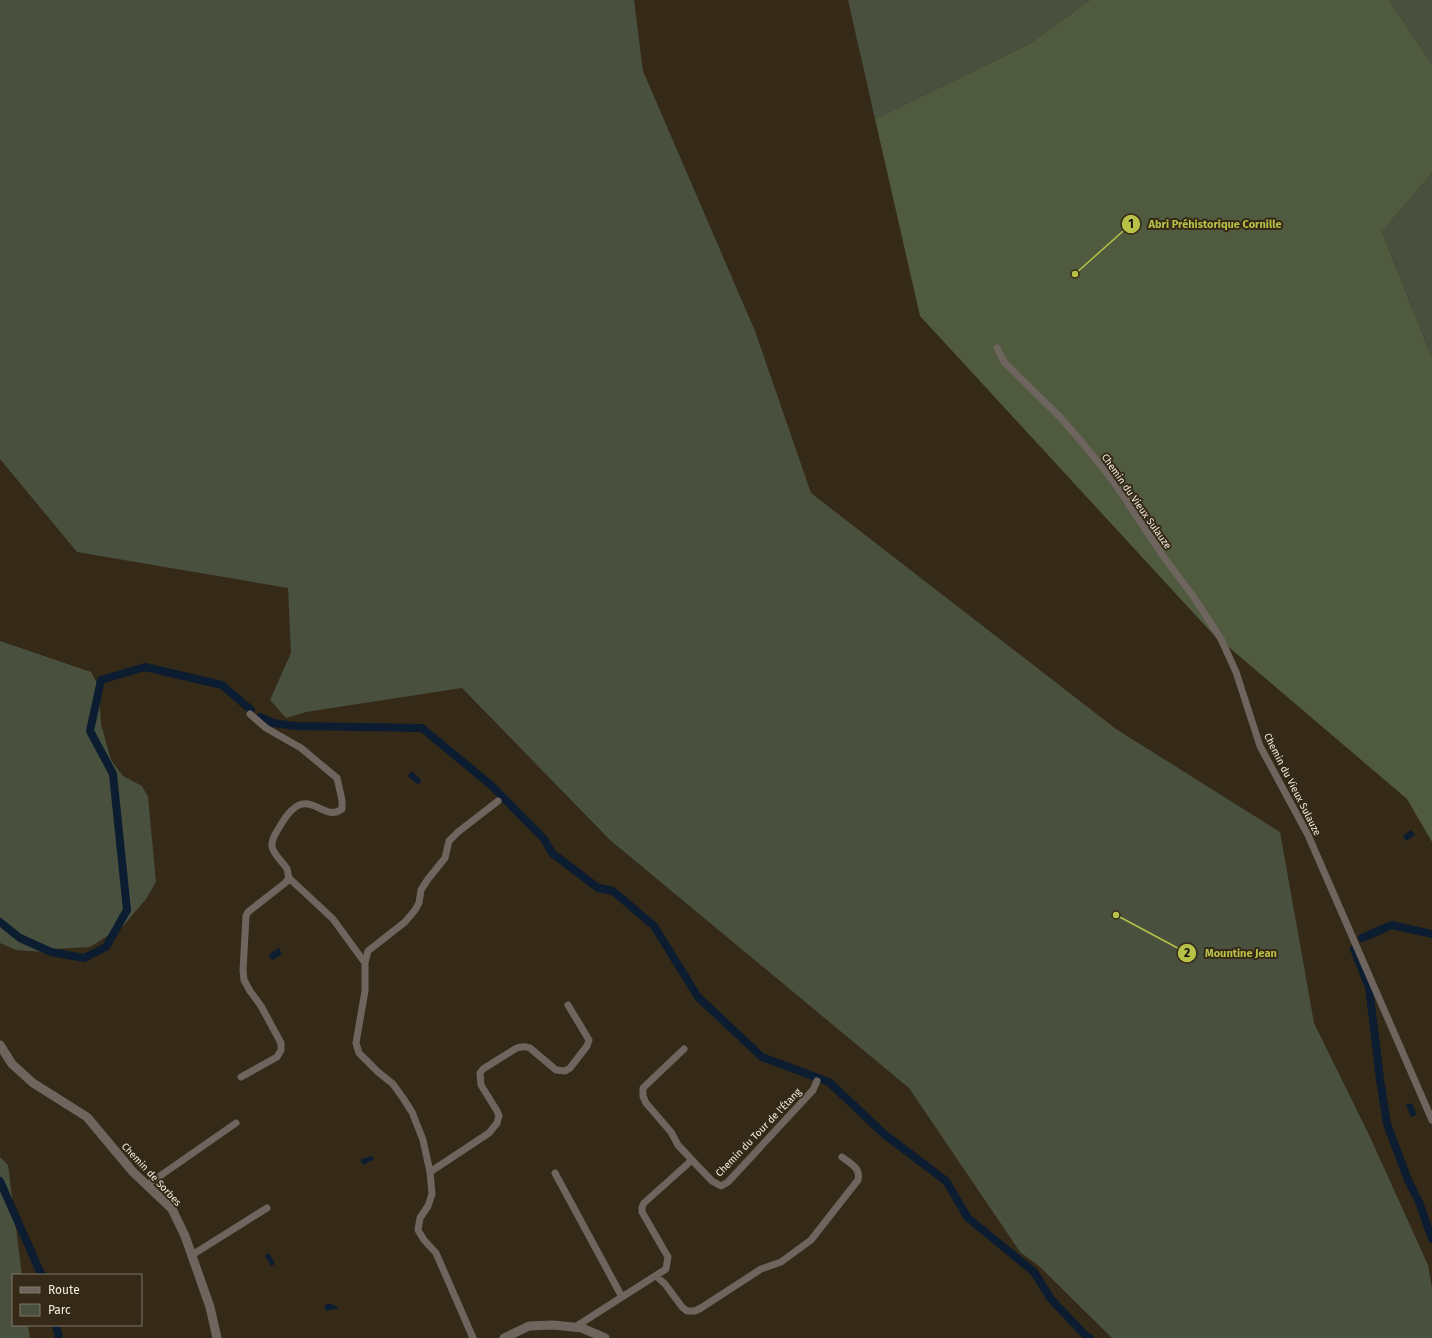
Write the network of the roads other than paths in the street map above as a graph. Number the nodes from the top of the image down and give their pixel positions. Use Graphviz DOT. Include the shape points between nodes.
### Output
graph roads {
  1 [pos="997,348"];
  2 [pos="250,714"];
  3 [pos="498,801"];
  4 [pos="289,878"];
  5 [pos="365,963"];
  6 [pos="568,1005"];
  7 [pos="0,1045"];
  8 [pos="684,1049"];
  9 [pos="241,1077"];
  10 [pos="817,1081"];
  11 [pos="1432,1120"];
  12 [pos="236,1123"];
  13 [pos="842,1157"];
  14 [pos="692,1160"];
  15 [pos="430,1172"];
  16 [pos="555,1173"];
  17 [pos="147,1185"];
  18 [pos="267,1208"];
  19 [pos="192,1255"];
  20 [pos="656,1276"];
  21 [pos="622,1297"];
  22 [pos="575,1327"];
  23 [pos="217,1338"];
  24 [pos="473,1338"];
  25 [pos="504,1338"];
  26 [pos="605,1338"];
  1 -- 11 [label="street, Chemin du Vieux Sulauze" via="1004,362 1060,417 1114,482 1221,640 1236,672 1260,746 1308,835"];
  2 -- 4 [label="street" via="266,728 301,748 336,778 342,800 342,809 338,812 329,812 308,803 299,804 282,822 272,840 272,847 287,870"];
  3 -- 5 [label="street" via="449,841 445,858 424,884 415,910 405,922 368,952"];
  4 -- 5 [label="street" via="334,919"];
  4 -- 9 [label="street" via="246,916 244,980 281,1043 281,1050 277,1057"];
  5 -- 15 [label="street" via="365,991 356,1044 359,1053 393,1084 409,1108 423,1140"];
  6 -- 15 [label="street" via="589,1040 570,1068 564,1071 556,1070 530,1048 520,1046 483,1069 480,1073 481,1085 497,1110 497,1123 489,1133"];
  7 -- 17 [label="street, Chemin de Sorbes" via="12,1064 33,1083 87,1117"];
  8 -- 14 [label="street, Chemin du Tour de l'Étang" via="643,1088 643,1096"];
  10 -- 14 [label="street, Chemin du Tour de l'Étang" via="813,1090 728,1182 721,1186"];
  12 -- 17 [label="street"];
  13 -- 20 [label="street" via="858,1170 858,1180 814,1236 781,1262 761,1269 695,1311 687,1311 682,1307"];
  14 -- 20 [label="street" via="642,1207 642,1212 668,1257 666,1269"];
  15 -- 24 [label="street" via="432,1194 420,1218 418,1230 436,1254"];
  16 -- 21 [label="street"];
  17 -- 19 [label="street, Chemin de Sorbes" via="172,1209 186,1236"];
  18 -- 19 [label="street"];
  19 -- 23 [label="street, Chemin de Sorbes" via="210,1307"];
  20 -- 21 [label="street"];
  21 -- 22 [label="street"];
  22 -- 25 [label="street" via="529,1326"];
  22 -- 26 [label="street"];
}
